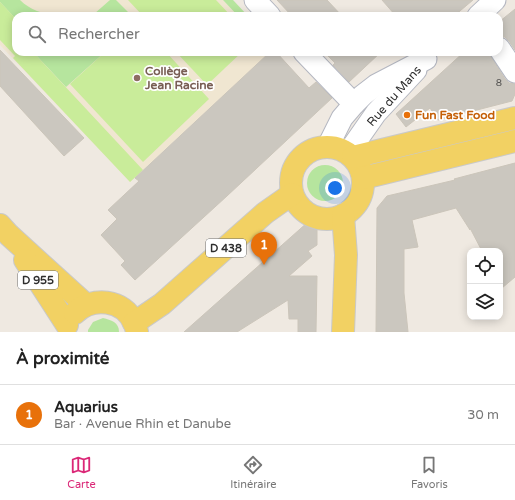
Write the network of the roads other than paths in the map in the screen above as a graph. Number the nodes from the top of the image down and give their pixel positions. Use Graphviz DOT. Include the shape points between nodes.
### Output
graph roads {
  1 [pos="255,0"];
  2 [pos="496,0"];
  3 [pos="266,12"];
  4 [pos="482,12"];
  5 [pos="503,54"];
  6 [pos="308,56"];
  7 [pos="430,56"];
  8 [pos="515,72"];
  9 [pos="354,104"];
  10 [pos="515,118"];
  11 [pos="515,141"];
  12 [pos="343,152"];
  13 [pos="363,178"];
  14 [pos="292,194"];
  15 [pos="343,215"];
  16 [pos="3,235"];
  17 [pos="86,305"];
  18 [pos="136,327"];
  19 [pos="66,328"];
  20 [pos="344,332"];
  1 -- 3 [label="street"];
  2 -- 4 [label="street"];
  5 -- 8 [label="street"];
  6 -- 9 [label="street"];
  7 -- 9 [label="street, Rue du Mans" via="376,85"];
  7 -- 12 [label="street, Rue du Mans"];
  9 -- 12 [label="street, Rue du Mans" via="342,118"];
  10 -- 12 [label="main road"];
  11 -- 13 [label="main road"];
  12 -- 13 [label="main road" via="361,169"];
  12 -- 14 [label="main road" via="317,148 306,152 292,171"];
  13 -- 15 [label="main road" via="361,196 357,204"];
  14 -- 15 [label="main road" via="298,205 307,213 319,218 331,219"];
  14 -- 18 [label="main road, D 438" via="265,213"];
  15 -- 20 [label="main road" via="346,255"];
  16 -- 17 [label="main road, D 955"];
  16 -- 19 [label="main road, D 955"];
  17 -- 18 [label="main road" via="95,302 114,304 129,315"];
  17 -- 19 [label="main road" via="71,316"];
}
